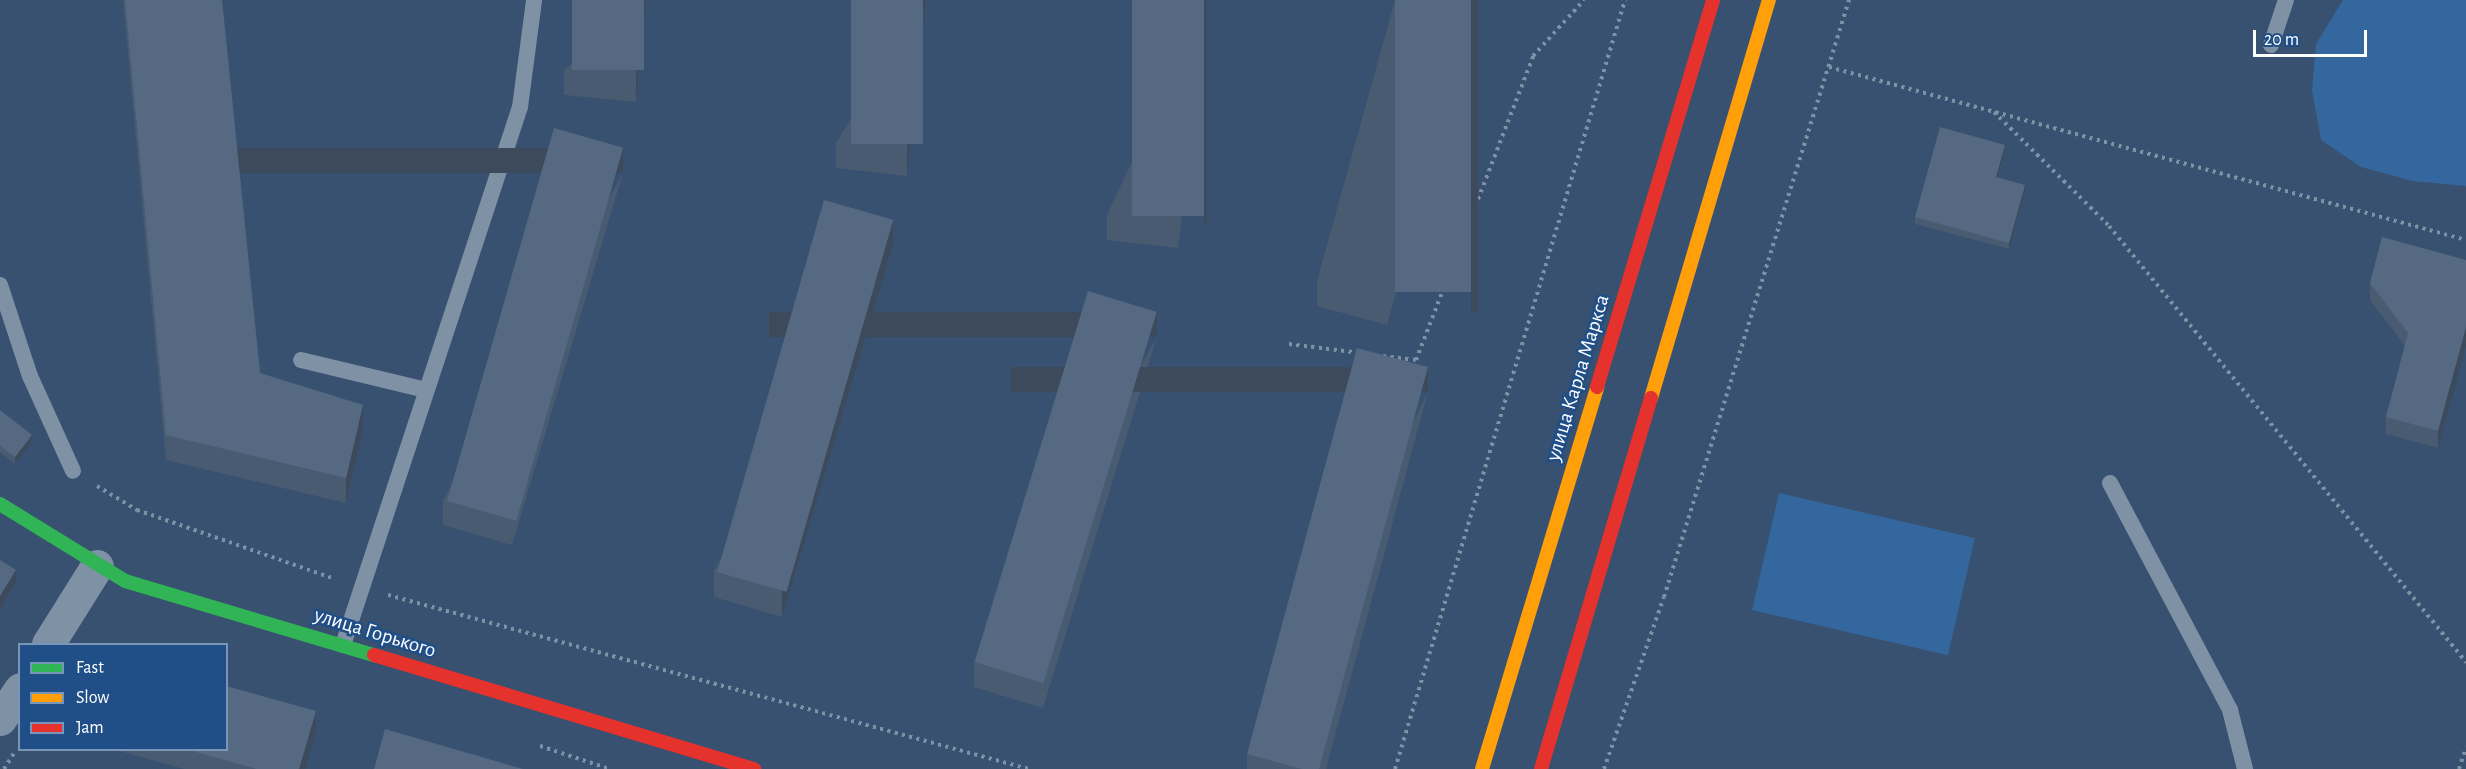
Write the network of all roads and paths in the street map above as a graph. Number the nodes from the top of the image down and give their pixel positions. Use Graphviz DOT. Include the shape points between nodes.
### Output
graph roads {
  1 [pos="534,0"];
  2 [pos="1584,0"];
  3 [pos="1625,0"];
  4 [pos="1713,0"];
  5 [pos="1769,0"];
  6 [pos="1849,0"];
  7 [pos="2286,0"];
  8 [pos="2271,45"];
  9 [pos="1829,67"];
  10 [pos="1994,112"];
  11 [pos="2466,240"];
  12 [pos="0,285"];
  13 [pos="1289,344"];
  14 [pos="1370,354"];
  15 [pos="1381,356"];
  16 [pos="301,360"];
  17 [pos="426,390"];
  18 [pos="73,471"];
  19 [pos="2110,483"];
  20 [pos="0,504"];
  21 [pos="97,566"];
  22 [pos="360,588"];
  23 [pos="49,643"];
  24 [pos="343,645"];
  25 [pos="2466,662"];
  26 [pos="18,692"];
  27 [pos="0,719"];
  28 [pos="18,747"];
  29 [pos="2466,747"];
  30 [pos="4,769"];
  31 [pos="754,769"];
  32 [pos="1029,769"];
  33 [pos="1395,769"];
  34 [pos="1482,769"];
  35 [pos="1541,769"];
  36 [pos="1604,769"];
  37 [pos="2245,769"];
  38 [pos="2459,769"];
  1 -- 17 [label="lane" via="520,107"];
  2 -- 15 [label="path" via="1533,56 1416,360"];
  3 -- 33 [label="path"];
  4 -- 34 [label="main road, улица Карла Маркса"];
  5 -- 35 [label="main road"];
  6 -- 9 [label="path"];
  7 -- 8 [label="lane"];
  9 -- 10 [label="path"];
  9 -- 36 [label="path" via="1664,597"];
  10 -- 11 [label="path"];
  10 -- 25 [label="path" via="2109,226"];
  12 -- 18 [label="lane" via="30,376"];
  13 -- 14 [label="path"];
  16 -- 17 [label="lane"];
  17 -- 22 [label="lane"];
  18 -- 22 [label="path" via="137,510"];
  19 -- 37 [label="lane" via="2230,710"];
  20 -- 21 [label="main road, улица Горького"];
  21 -- 23 [label="street"];
  21 -- 24 [label="main road, улица Горького" via="125,581"];
  22 -- 24 [label="lane"];
  22 -- 32 [label="path"];
  24 -- 31 [label="main road, улица Горького"];
  26 -- 27 [label="street"];
  28 -- 30 [label="path"];
  29 -- 38 [label="path"];
}
